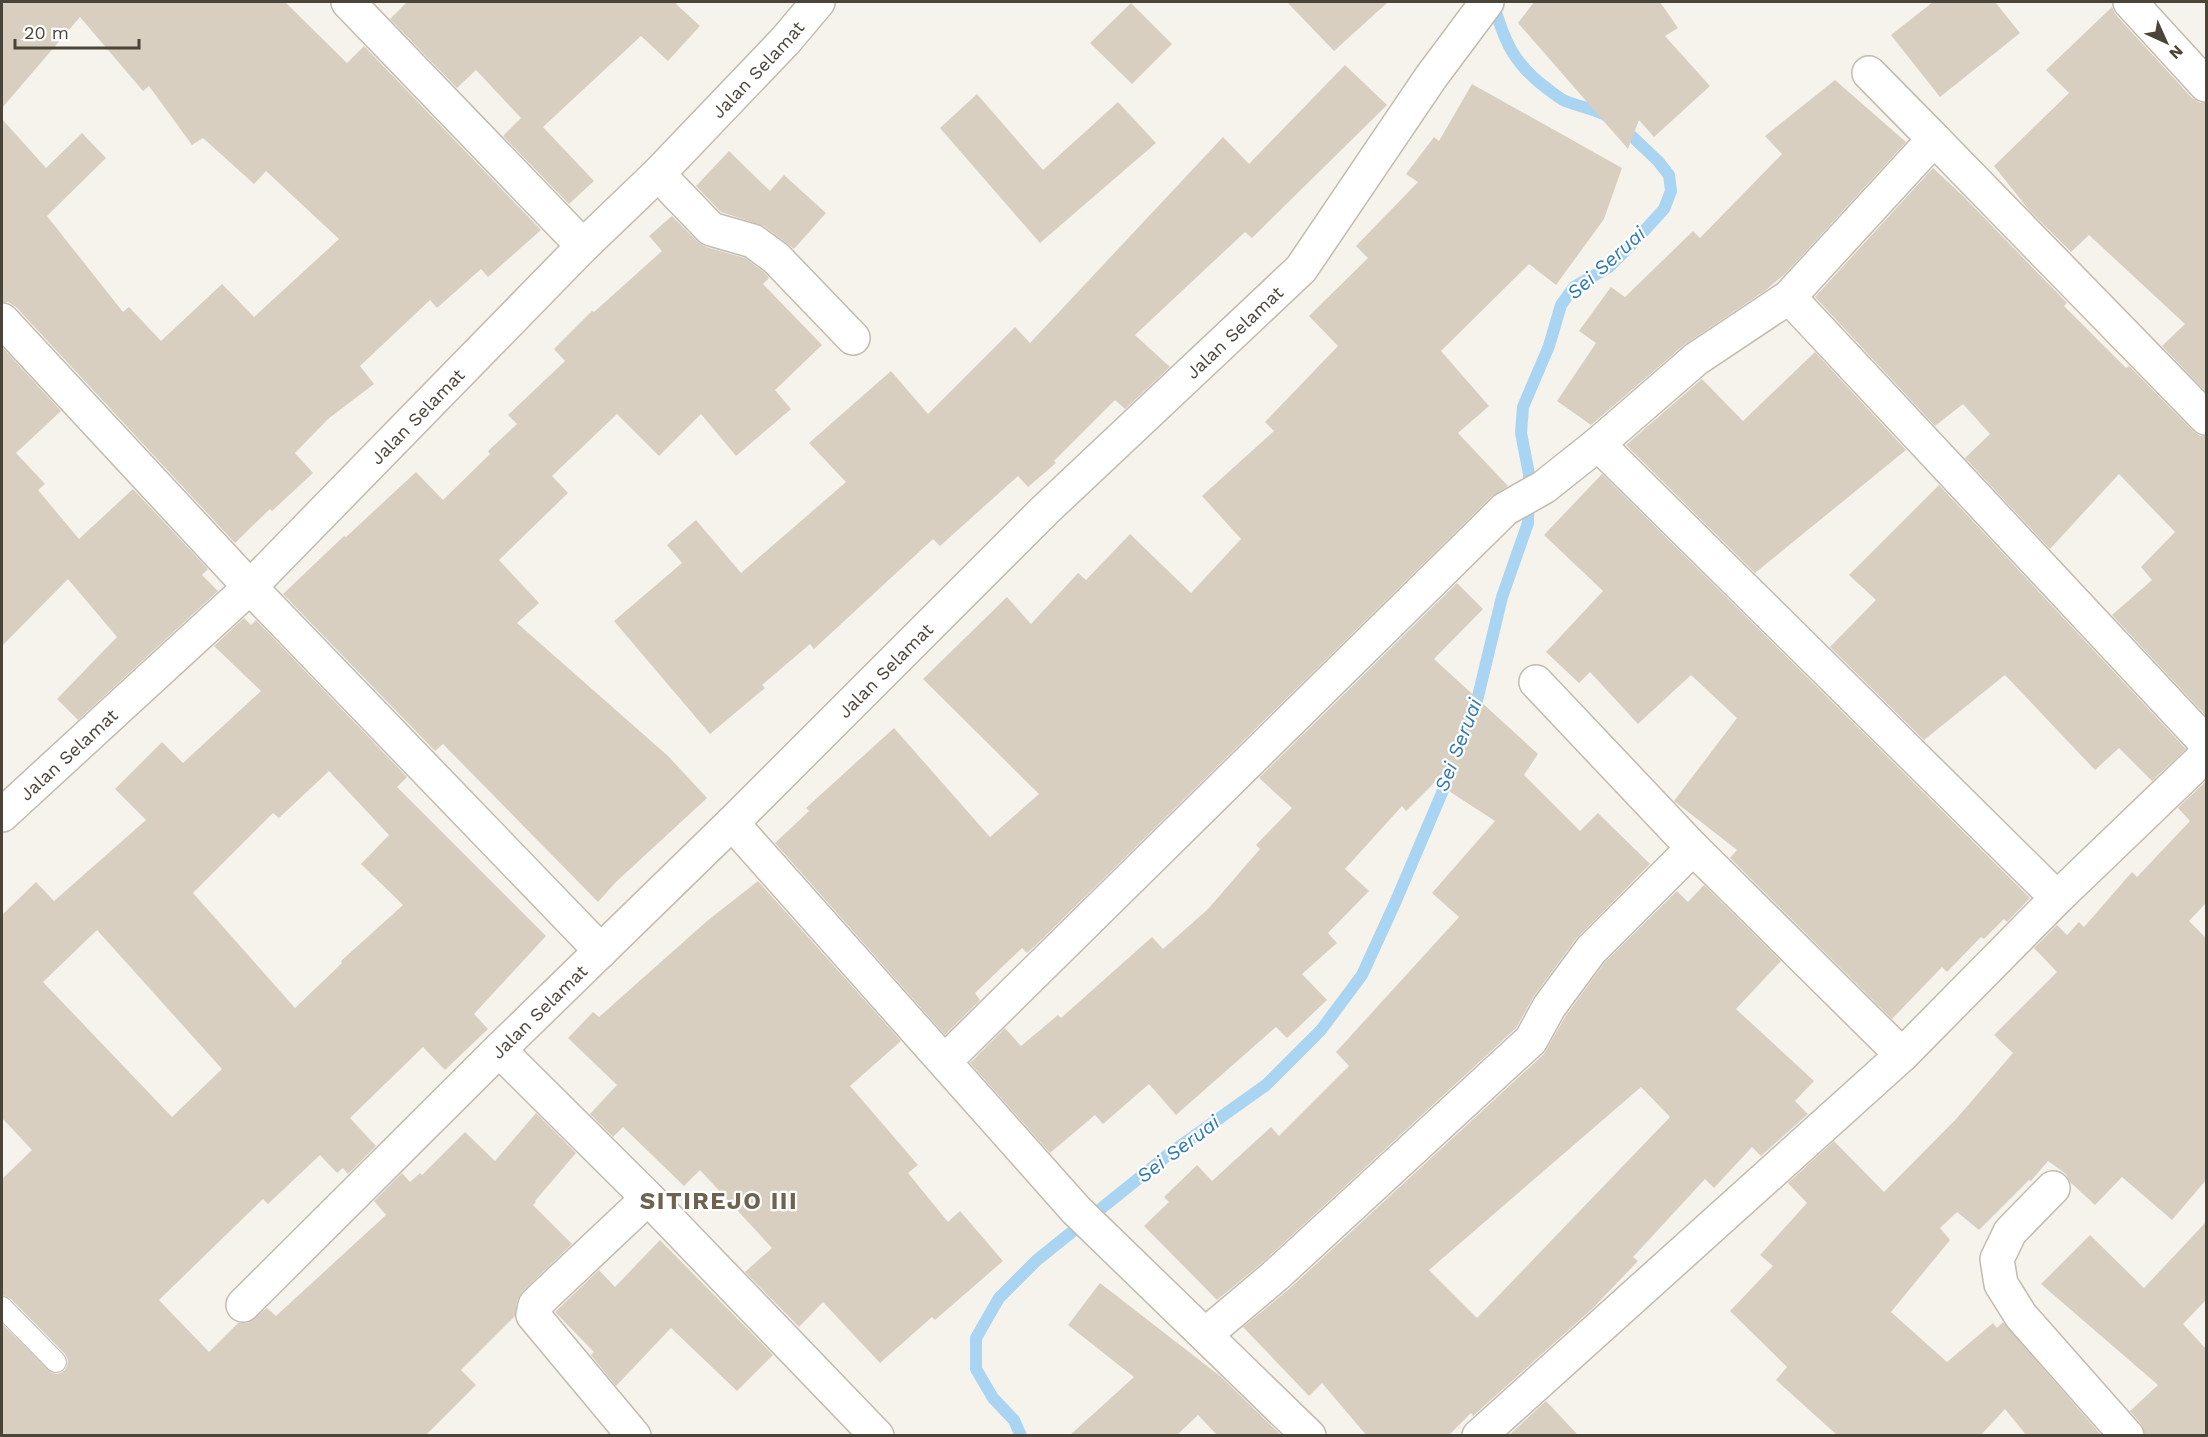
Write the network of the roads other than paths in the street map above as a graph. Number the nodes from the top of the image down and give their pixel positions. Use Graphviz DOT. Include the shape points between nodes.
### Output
graph roads {
  1 [pos="348,2"];
  2 [pos="818,2"];
  3 [pos="2130,2"];
  4 [pos="1485,4"];
  5 [pos="1869,73"];
  6 [pos="2206,85"];
  7 [pos="1934,139"];
  8 [pos="658,174"];
  9 [pos="583,246"];
  10 [pos="1789,297"];
  11 [pos="2,320"];
  12 [pos="853,338"];
  13 [pos="2206,417"];
  14 [pos="1598,444"];
  15 [pos="250,587"];
  16 [pos="1536,682"];
  17 [pos="2206,743"];
  18 [pos="2206,755"];
  19 [pos="2,813"];
  20 [pos="732,823"];
  21 [pos="1693,848"];
  22 [pos="2057,897"];
  23 [pos="601,951"];
  24 [pos="499,1050"];
  25 [pos="1902,1055"];
  26 [pos="945,1061"];
  27 [pos="2053,1188"];
  28 [pos="648,1198"];
  29 [pos="243,1305"];
  30 [pos="2,1307"];
  31 [pos="1205,1335"];
  32 [pos="56,1362"];
  33 [pos="634,1436"];
  34 [pos="877,1436"];
  35 [pos="1309,1436"];
  36 [pos="1479,1436"];
  37 [pos="2127,1436"];
  1 -- 9 [label="street"];
  2 -- 8 [label="street, Jalan Selamat"];
  3 -- 6 [label="street"];
  4 -- 20 [label="street, Jalan Selamat" via="1431,76 1301,269 1044,511"];
  5 -- 7 [label="street"];
  7 -- 10 [label="street"];
  7 -- 13 [label="street"];
  8 -- 9 [label="street, Jalan Selamat"];
  8 -- 12 [label="street" via="711,229 753,241 776,258"];
  9 -- 15 [label="street, Jalan Selamat"];
  10 -- 14 [label="street" via="1696,359"];
  10 -- 17 [label="street"];
  11 -- 15 [label="street"];
  14 -- 22 [label="street"];
  14 -- 26 [label="street" via="1544,486 1505,509"];
  15 -- 19 [label="street, Jalan Selamat"];
  15 -- 23 [label="street"];
  16 -- 21 [label="street"];
  18 -- 22 [label="street"];
  20 -- 23 [label="street, Jalan Selamat"];
  20 -- 26 [label="street"];
  21 -- 25 [label="street"];
  21 -- 31 [label="street" via="1592,950 1549,1006 1531,1040 1275,1276"];
  22 -- 25 [label="street"];
  23 -- 24 [label="street, Jalan Selamat"];
  24 -- 28 [label="street"];
  24 -- 29 [label="street, Jalan Selamat"];
  25 -- 36 [label="street"];
  26 -- 31 [label="street" via="1076,1210"];
  27 -- 37 [label="street" via="2010,1232 1997,1259 2001,1284 2021,1316"];
  28 -- 33 [label="street" via="542,1298 533,1315"];
  28 -- 34 [label="street"];
  30 -- 32 [label="lane"];
  31 -- 35 [label="street"];
}
